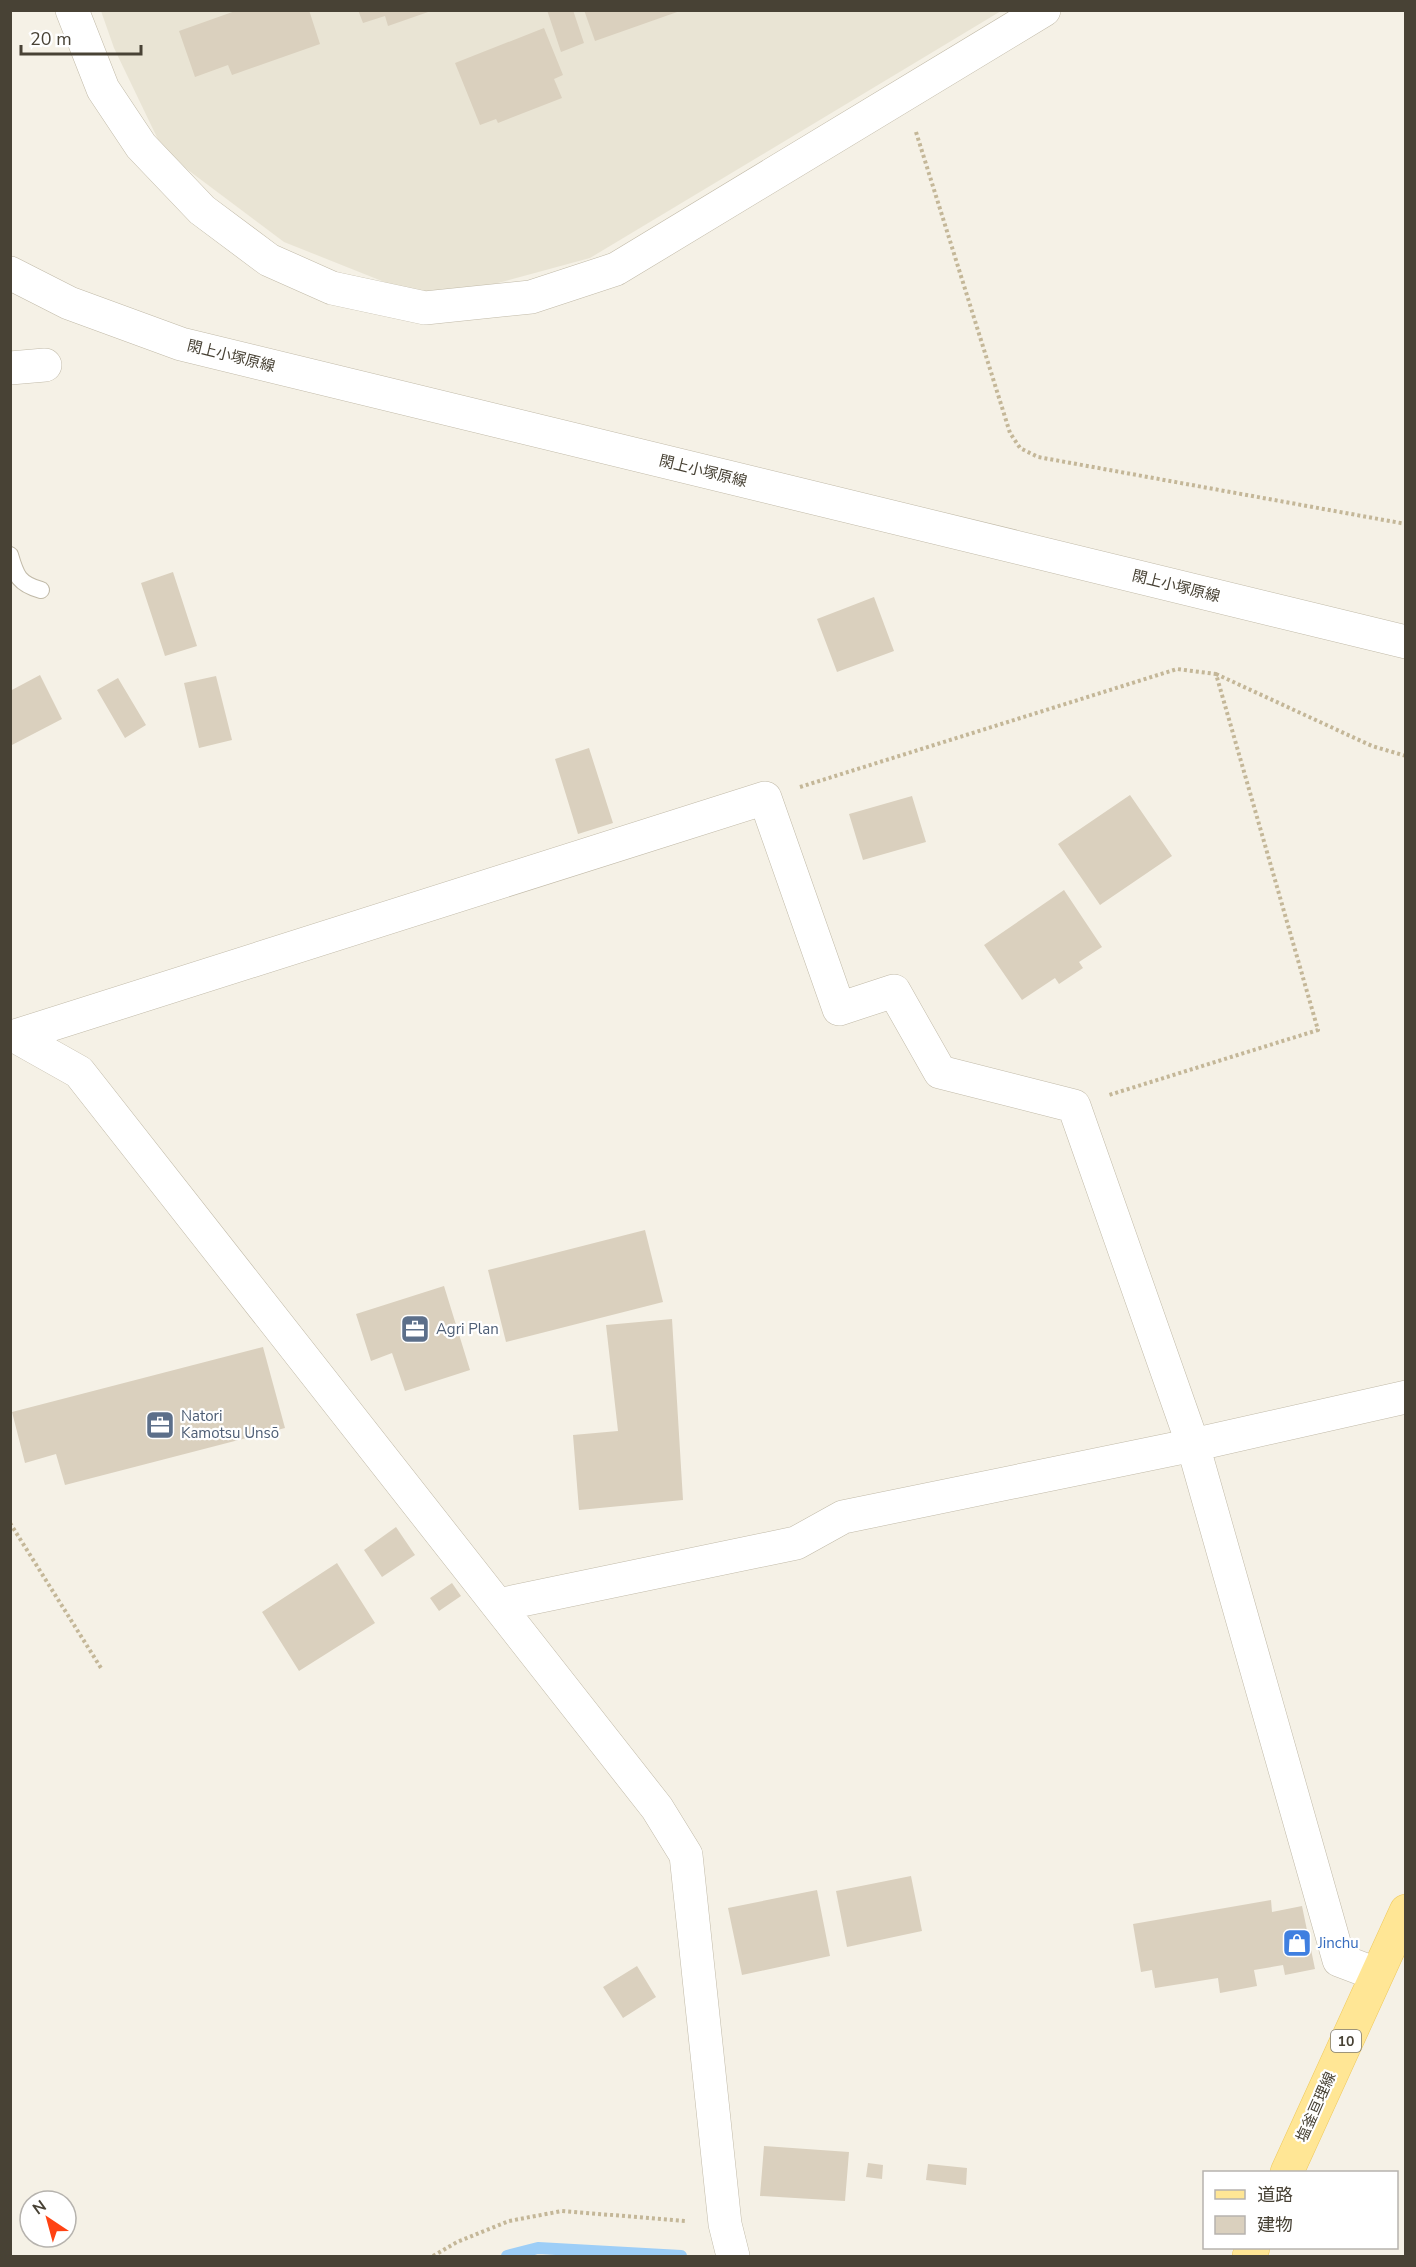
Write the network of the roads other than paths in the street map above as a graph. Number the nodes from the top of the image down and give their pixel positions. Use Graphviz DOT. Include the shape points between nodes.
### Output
graph roads {
  1 [pos="72,10"];
  2 [pos="1044,10"];
  3 [pos="10,273"];
  4 [pos="45,365"];
  5 [pos="10,368"];
  6 [pos="10,555"];
  7 [pos="41,590"];
  8 [pos="1406,642"];
  9 [pos="13,1036"];
  10 [pos="1406,1397"];
  11 [pos="1193,1444"];
  12 [pos="498,1605"];
  13 [pos="1406,1911"];
  14 [pos="1376,1974"];
  15 [pos="1287,2171"];
  16 [pos="733,2256"];
  1 -- 2 [label="street" via="103,89 141,146 202,210 269,260 332,288 425,308 531,297 616,269"];
  3 -- 8 [label="street, 閖上小塚原線" via="69,303 181,344"];
  4 -- 5 [label="street"];
  6 -- 7 [label="lane" via="15,574 28,586"];
  9 -- 11 [label="street" via="765,798 839,1009 894,991 940,1072 1074,1106"];
  9 -- 12 [label="street" via="79,1072"];
  10 -- 11 [label="street"];
  11 -- 12 [label="street" via="843,1517 796,1542"];
  11 -- 14 [label="street" via="1339,1960"];
  12 -- 16 [label="street" via="657,1808 686,1855 725,2224"];
  13 -- 14 [label="main road, 塩釜亘理線 / 10"];
  14 -- 15 [label="main road, 塩釜亘理線 / 10"];
}
